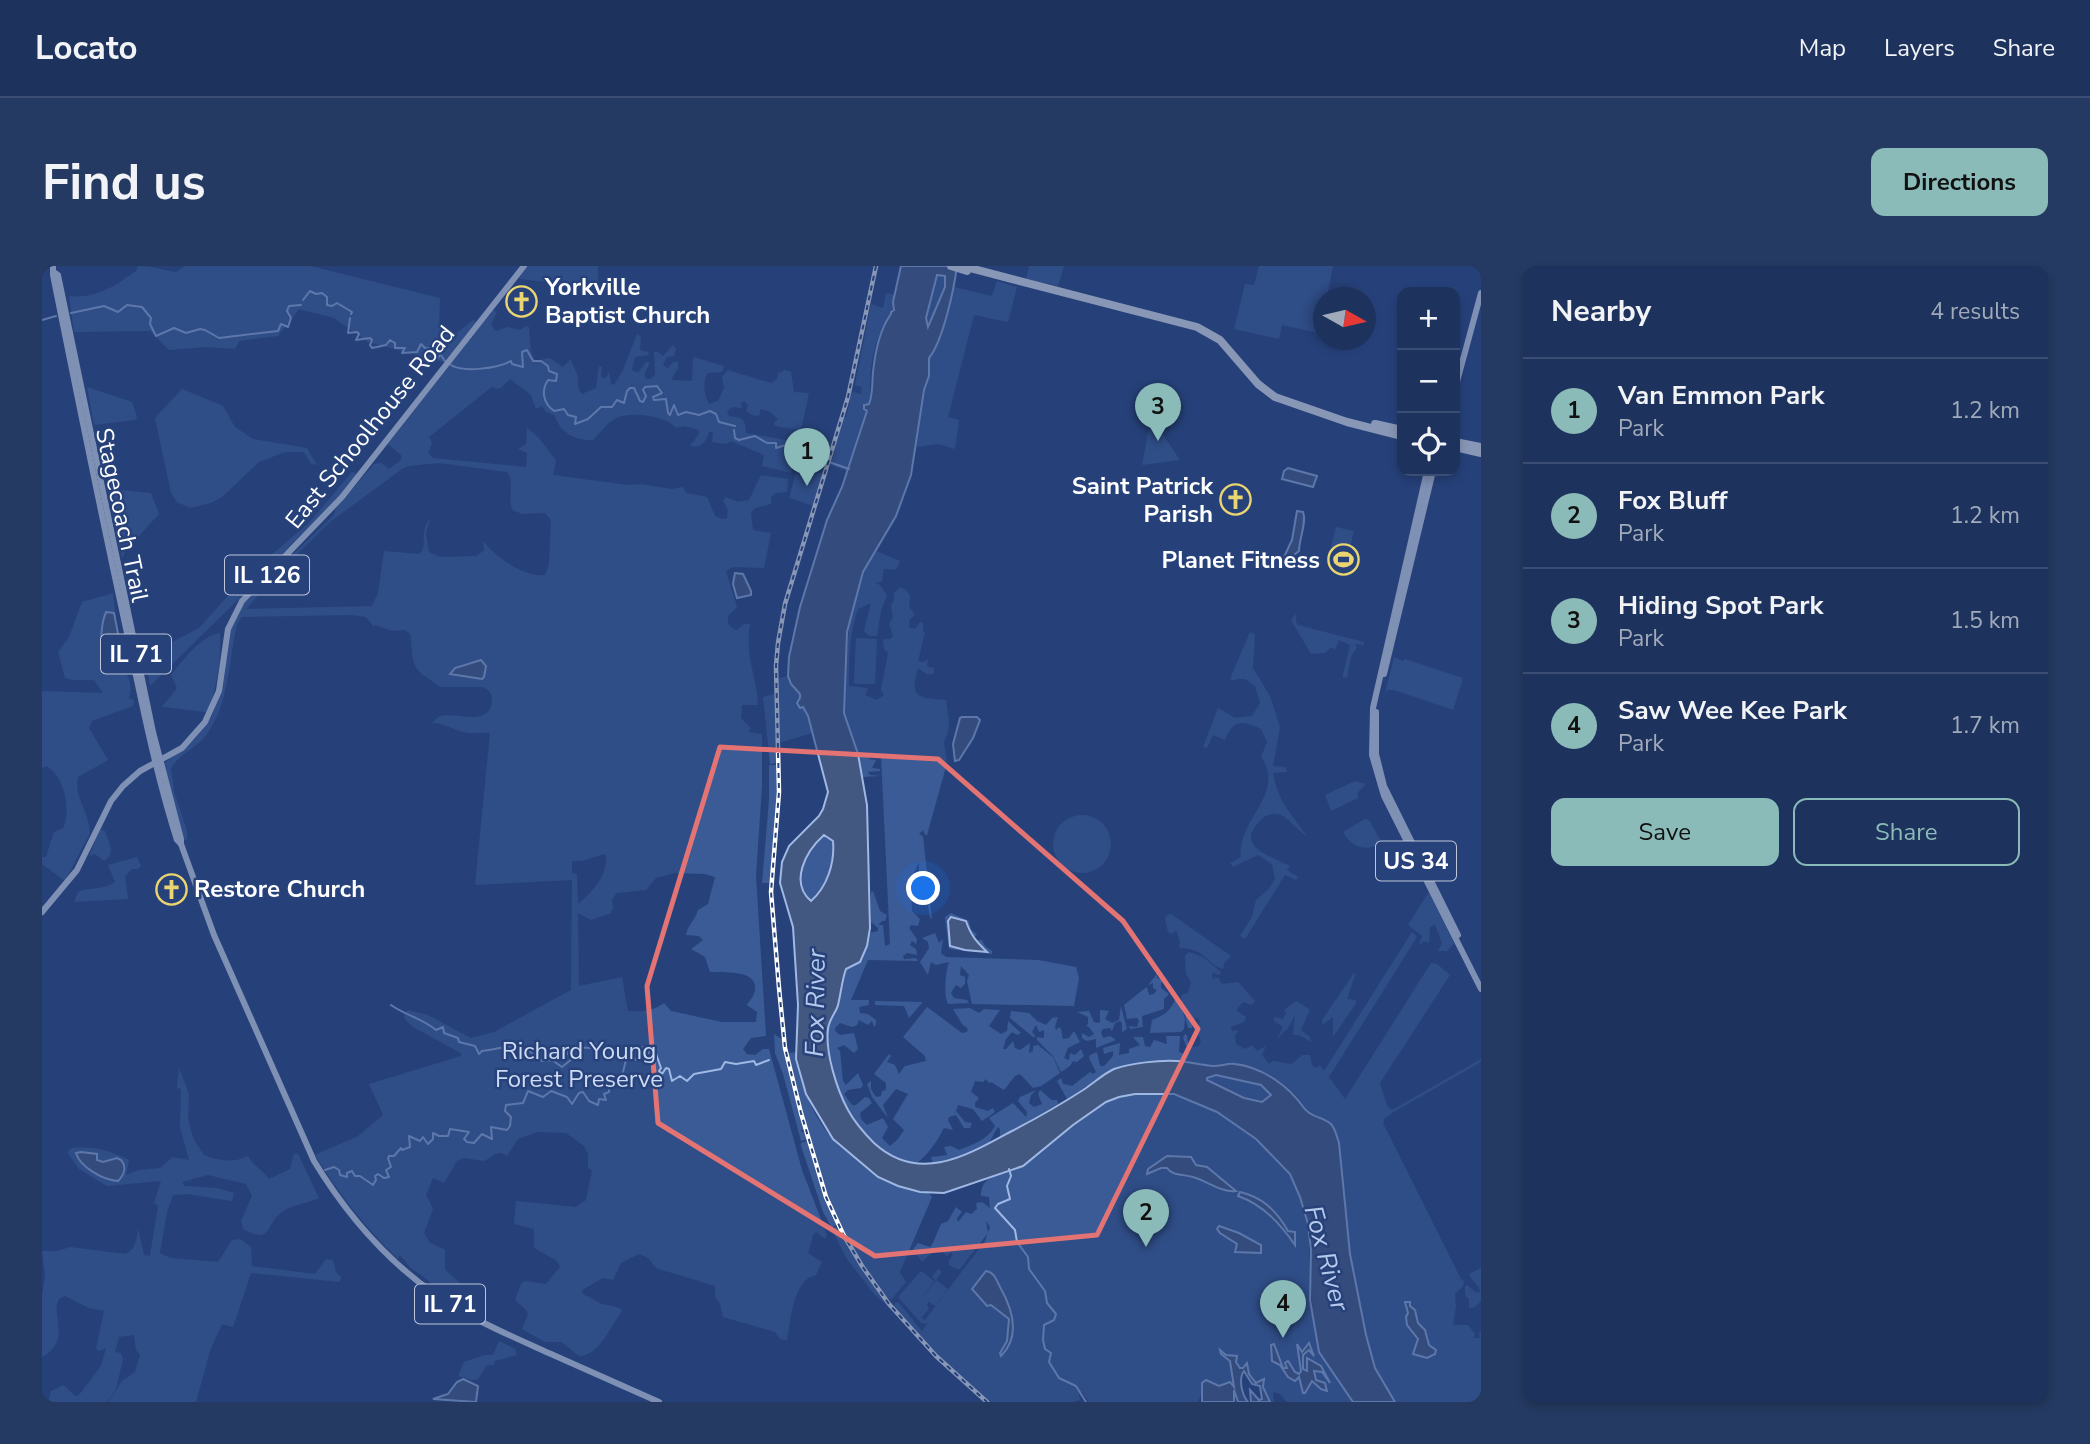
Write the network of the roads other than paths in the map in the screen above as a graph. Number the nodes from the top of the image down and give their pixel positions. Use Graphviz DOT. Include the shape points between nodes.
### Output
graph roads {
  1 [pos="524,266"];
  2 [pos="951,266"];
  3 [pos="964,267"];
  4 [pos="54,270"];
  5 [pos="1481,293"];
  6 [pos="1470,332"];
  7 [pos="1460,359"];
  8 [pos="1460,370"];
  9 [pos="1342,420"];
  10 [pos="1397,429"];
  11 [pos="1397,435"];
  12 [pos="1460,443"];
  13 [pos="1481,447"];
  14 [pos="1460,448"];
  15 [pos="1481,453"];
  16 [pos="1426,476"];
  17 [pos="1432,476"];
  18 [pos="157,762"];
  19 [pos="42,912"];
  20 [pos="1481,980"];
  21 [pos="1481,989"];
  22 [pos="659,1402"];
  1 -- 18 [label="main road, East Schoolhouse Road / IL 126" via="319,523 242,601 227,635 211,713 197,734"];
  2 -- 3 [label="highway"];
  3 -- 9 [label="highway" via="1197,327 1220,340 1275,397"];
  4 -- 18 [label="main road, Stagecoach Trail / IL 71"];
  5 -- 6 [label="main road"];
  6 -- 7 [label="main road"];
  6 -- 8 [label="main road"];
  9 -- 10 [label="highway"];
  9 -- 11 [label="highway"];
  12 -- 13 [label="highway"];
  14 -- 15 [label="highway"];
  16 -- 21 [label="main road, US 34" via="1373,708 1372,755 1384,796"];
  17 -- 20 [label="main road, US 34" via="1377,705 1375,743 1388,795"];
  18 -- 19 [label="main road, East Schoolhouse Road" via="129,779 114,796 83,859"];
  18 -- 22 [label="main road, Stagecoach Trail / IL 71" via="197,892 223,958 314,1161 331,1189 370,1238 453,1306"];
}
